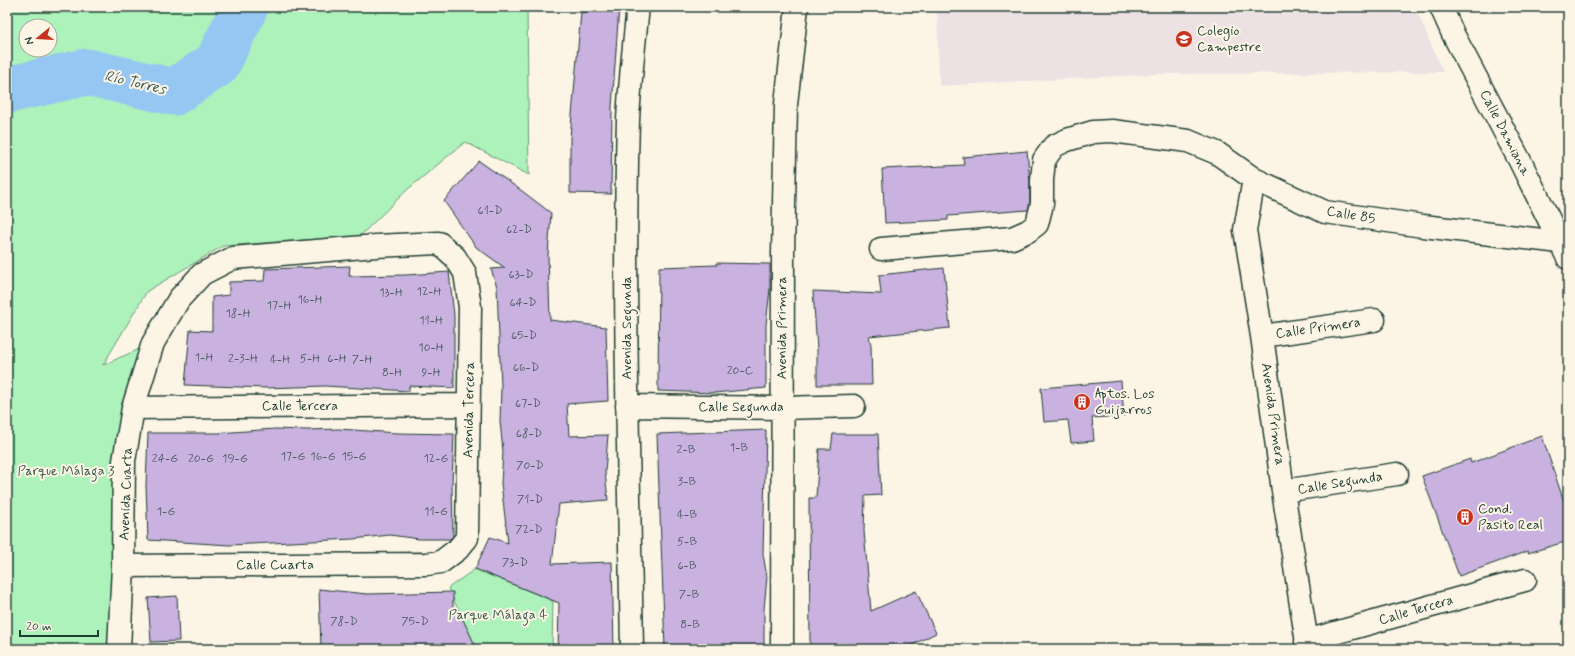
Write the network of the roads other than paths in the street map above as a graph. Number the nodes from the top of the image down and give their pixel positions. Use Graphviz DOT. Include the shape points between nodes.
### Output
graph roads {
  1 [pos="638,7"];
  2 [pos="797,7"];
  3 [pos="1441,7"];
  4 [pos="1254,179"];
  5 [pos="439,243"];
  6 [pos="881,249"];
  7 [pos="1564,250"];
  8 [pos="1374,320"];
  9 [pos="1262,336"];
  10 [pos="468,405"];
  11 [pos="628,406"];
  12 [pos="854,406"];
  13 [pos="132,408"];
  14 [pos="782,408"];
  15 [pos="1397,474"];
  16 [pos="1283,491"];
  17 [pos="427,564"];
  18 [pos="123,566"];
  19 [pos="1525,580"];
  20 [pos="1307,645"];
  21 [pos="119,649"];
  22 [pos="632,649"];
  23 [pos="782,649"];
  1 -- 11 [label="street, Avenida Segunda" via="628,118"];
  2 -- 14 [label="street, Avenida Primera" via="786,104"];
  3 -- 7 [label="street, Calle Damiana"];
  4 -- 6 [label="street, Calle 85" via="1217,153 1188,141 1112,131 1093,132 1054,146 1044,160 1042,204 1037,224 1028,231 1012,238"];
  4 -- 7 [label="street, Calle 85" via="1325,212"];
  4 -- 9 [label="street, Avenida Primera" via="1245,230"];
  5 -- 10 [label="street, Avenida Tercera" via="455,257 465,273 470,308"];
  5 -- 13 [label="street, Avenida Cuarta" via="233,258 202,274 179,299 153,343"];
  8 -- 9 [label="street, Calle Primera"];
  9 -- 16 [label="street, Avenida Primera"];
  10 -- 13 [label="street, Calle Tercera"];
  10 -- 17 [label="street, Avenida Tercera" via="467,538 441,562"];
  11 -- 14 [label="street, Calle Segunda"];
  11 -- 22 [label="street, Avenida Segunda"];
  12 -- 14 [label="street, Calle Segunda"];
  13 -- 18 [label="street, Avenida Cuarta" via="124,461"];
  14 -- 23 [label="street, Avenida Primera"];
  15 -- 16 [label="street, Calle Segunda"];
  16 -- 20 [label="street, Avenida Primera"];
  17 -- 18 [label="street, Calle Cuarta"];
  18 -- 21 [label="street, Avenida Cuarta"];
  19 -- 20 [label="street, Calle Tercera"];
}
